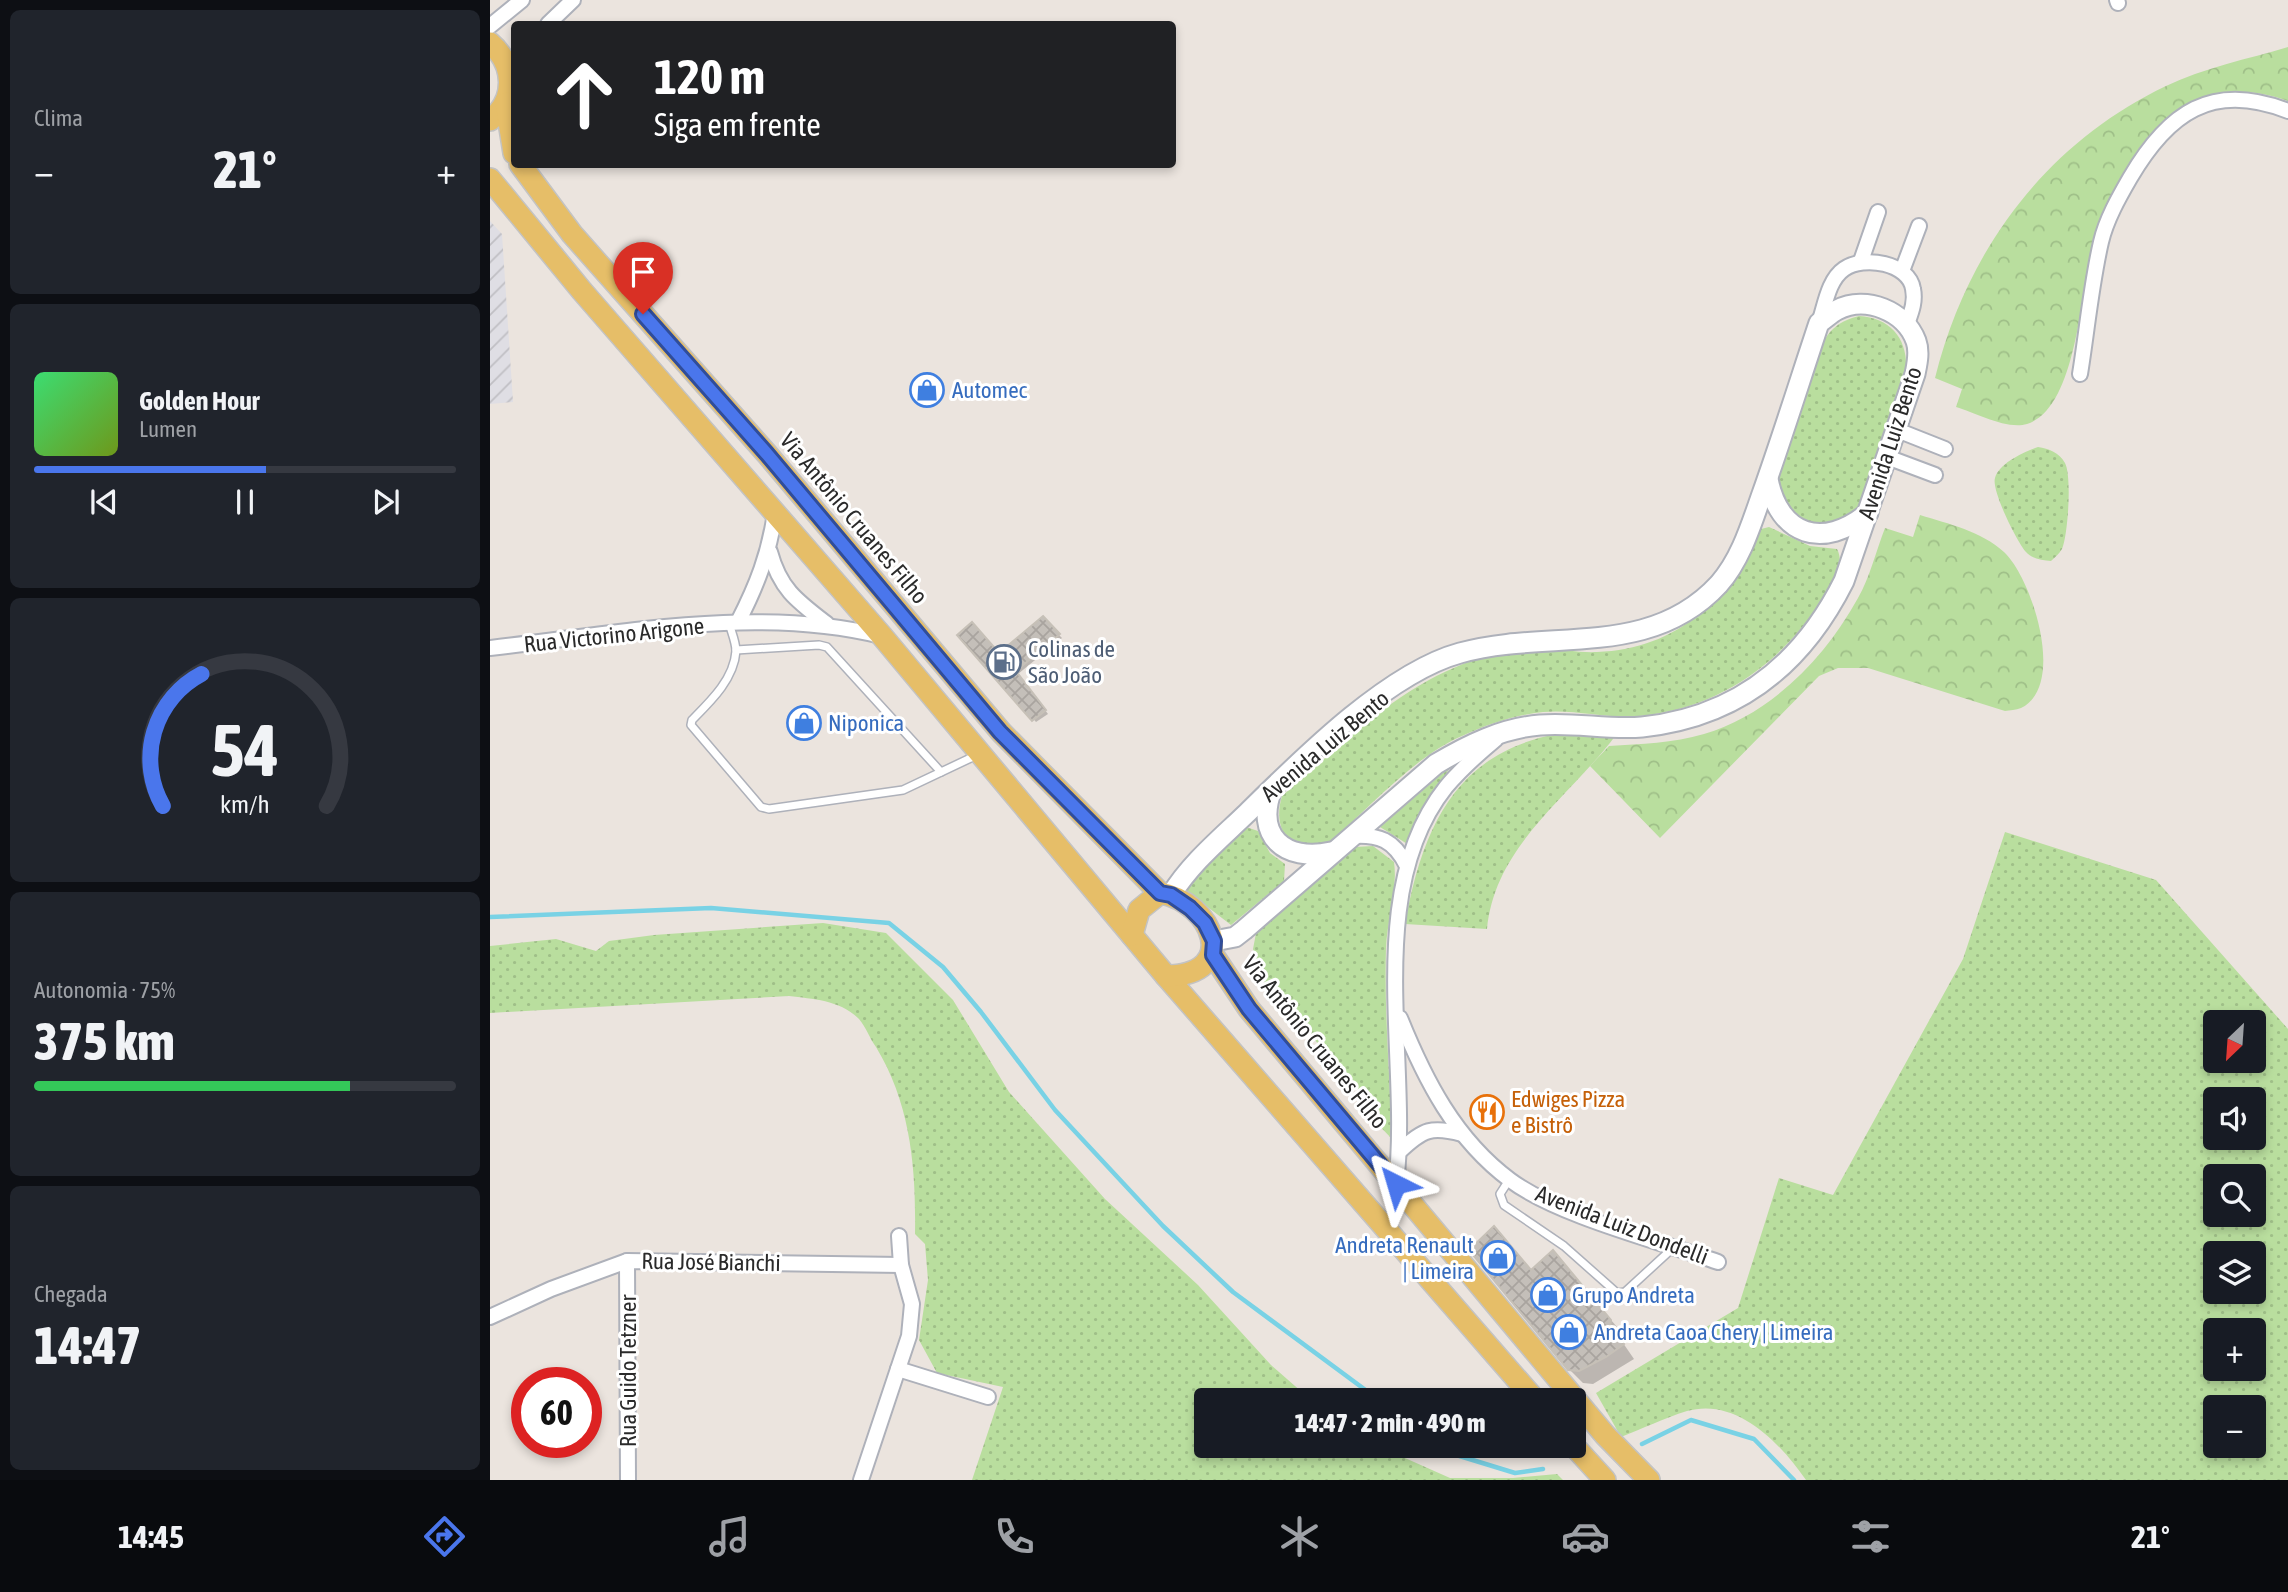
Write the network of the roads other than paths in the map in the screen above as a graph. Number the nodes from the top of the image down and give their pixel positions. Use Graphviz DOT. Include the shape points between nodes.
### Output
graph roads {
  1 [pos="522,0"];
  2 [pos="573,0"];
  3 [pos="551,21"];
  4 [pos="490,26"];
  5 [pos="490,43"];
  6 [pos="511,70"];
  7 [pos="511,82"];
  8 [pos="506,103"];
  9 [pos="2288,111"];
  10 [pos="490,120"];
  11 [pos="511,134"];
  12 [pos="523,168"];
  13 [pos="490,179"];
  14 [pos="1878,212"];
  15 [pos="1919,226"];
  16 [pos="1861,261"];
  17 [pos="1902,271"];
  18 [pos="1819,323"];
  19 [pos="1906,327"];
  20 [pos="2080,374"];
  21 [pos="1896,429"];
  22 [pos="1945,449"];
  23 [pos="1887,457"];
  24 [pos="1935,475"];
  25 [pos="1768,478"];
  26 [pos="775,513"];
  27 [pos="1868,513"];
  28 [pos="770,550"];
  29 [pos="734,622"];
  30 [pos="827,624"];
  31 [pos="882,636"];
  32 [pos="490,648"];
  33 [pos="736,650"];
  34 [pos="1505,732"];
  35 [pos="978,754"];
  36 [pos="941,772"];
  37 [pos="1272,788"];
  38 [pos="1351,836"];
  39 [pos="1331,852"];
  40 [pos="1407,866"];
  41 [pos="1166,894"];
  42 [pos="1132,935"];
  43 [pos="1214,948"];
  44 [pos="1166,976"];
  45 [pos="1396,1011"];
  46 [pos="1462,1135"];
  47 [pos="1400,1151"];
  48 [pos="1510,1180"];
  49 [pos="1396,1184"];
  50 [pos="899,1236"];
  51 [pos="1675,1247"];
  52 [pos="627,1261"];
  53 [pos="1718,1262"];
  54 [pos="901,1265"];
  55 [pos="490,1317"];
  56 [pos="898,1369"];
  57 [pos="1525,1388"];
  58 [pos="988,1397"];
  59 [pos="1585,1458"];
  60 [pos="864,1479"];
  61 [pos="628,1480"];
  62 [pos="1605,1480"];
  63 [pos="1649,1480"];
  1 -- 4 [label="street"];
  2 -- 3 [label="street"];
  5 -- 6 [label="main road"];
  7 -- 8 [label="main road"];
  8 -- 10 [label="main road"];
  8 -- 11 [label="main road"];
  9 -- 20 [label="street" via="2248,99 2225,99 2182,114 2164,130 2121,194 2102,240"];
  12 -- 41 [label="main road, Via Antônio Cruanes Filho" via="572,234 767,454 1000,732"];
  13 -- 26 [label="main road"];
  14 -- 16 [label="street"];
  15 -- 17 [label="street"];
  16 -- 17 [label="street"];
  16 -- 18 [label="street" via="1844,269 1833,282"];
  17 -- 19 [label="street" via="1913,286 1914,303"];
  18 -- 19 [label="street" via="1837,309 1859,304 1893,313"];
  18 -- 25 [label="street, Avenida Luiz Bento"];
  19 -- 21 [label="street, Avenida Luiz Bento" via="1916,341 1918,357"];
  21 -- 22 [label="street"];
  21 -- 23 [label="street, Avenida Luiz Bento"];
  23 -- 24 [label="street"];
  23 -- 27 [label="street, Avenida Luiz Bento"];
  25 -- 27 [label="street" via="1773,502 1783,517 1813,533 1833,534"];
  25 -- 37 [label="street, Avenida Luiz Bento" via="1743,546 1720,583 1688,611 1651,629 1609,639 1507,643 1457,654 1370,702"];
  26 -- 28 [label="street"];
  26 -- 31 [label="main road"];
  27 -- 34 [label="street, Avenida Luiz Bento" via="1829,612 1770,678 1728,705 1684,720 1640,727 1540,725"];
  28 -- 29 [label="street" via="760,582"];
  28 -- 30 [label="street" via="776,576 787,591"];
  29 -- 30 [label="street, Rua Victorino Arigone"];
  29 -- 32 [label="street, Rua Victorino Arigone"];
  29 -- 33 [label="lane"];
  30 -- 31 [label="street, Rua Victorino Arigone"];
  31 -- 35 [label="main road"];
  33 -- 36 [label="lane" via="827,647"];
  33 -- 36 [label="lane" via="720,691 691,725 761,807 903,790"];
  34 -- 38 [label="street, Avenida Luiz Bento" via="1468,745 1436,764"];
  34 -- 40 [label="street, Avenida Luiz Dondelli" via="1466,764 1444,790"];
  35 -- 36 [label="lane"];
  35 -- 42 [label="main road"];
  37 -- 39 [label="street" via="1266,804 1274,838 1300,856"];
  37 -- 41 [label="street, Avenida Luiz Bento"];
  38 -- 39 [label="street, Avenida Luiz Bento"];
  38 -- 40 [label="street" via="1371,834 1387,839"];
  39 -- 43 [label="street, Avenida Luiz Bento" via="1244,930"];
  40 -- 45 [label="street, Avenida Luiz Dondelli" via="1398,915"];
  41 -- 42 [label="main road" via="1139,910"];
  41 -- 43 [label="main road" via="1205,923"];
  42 -- 44 [label="main road"];
  43 -- 44 [label="main road" via="1201,969 1184,976"];
  43 -- 49 [label="main road, Via Antônio Cruanes Filho" via="1249,1009"];
  44 -- 57 [label="main road"];
  45 -- 46 [label="street, Avenida Luiz Dondelli" via="1436,1097"];
  45 -- 47 [label="street, Avenida Luiz Dondelli"];
  46 -- 47 [label="street" via="1441,1128 1425,1131"];
  46 -- 48 [label="street, Avenida Luiz Dondelli"];
  47 -- 49 [label="street, Avenida Luiz Dondelli"];
  48 -- 51 [label="street, Avenida Luiz Dondelli" via="1586,1216"];
  48 -- 51 [label="lane" via="1500,1194 1504,1205 1564,1246 1617,1293 1625,1292"];
  49 -- 63 [label="main road, Via Antônio Cruanes Filho" via="1605,1435"];
  50 -- 54 [label="street"];
  51 -- 53 [label="street, Avenida Luiz Dondelli"];
  52 -- 54 [label="street, Rua José Bianchi"];
  52 -- 55 [label="street, Rua José Bianchi"];
  52 -- 61 [label="street, Rua Guido Tetzner"];
  54 -- 56 [label="street" via="912,1304 909,1336"];
  56 -- 58 [label="street"];
  56 -- 60 [label="street"];
  59 -- 62 [label="main road"];
}
